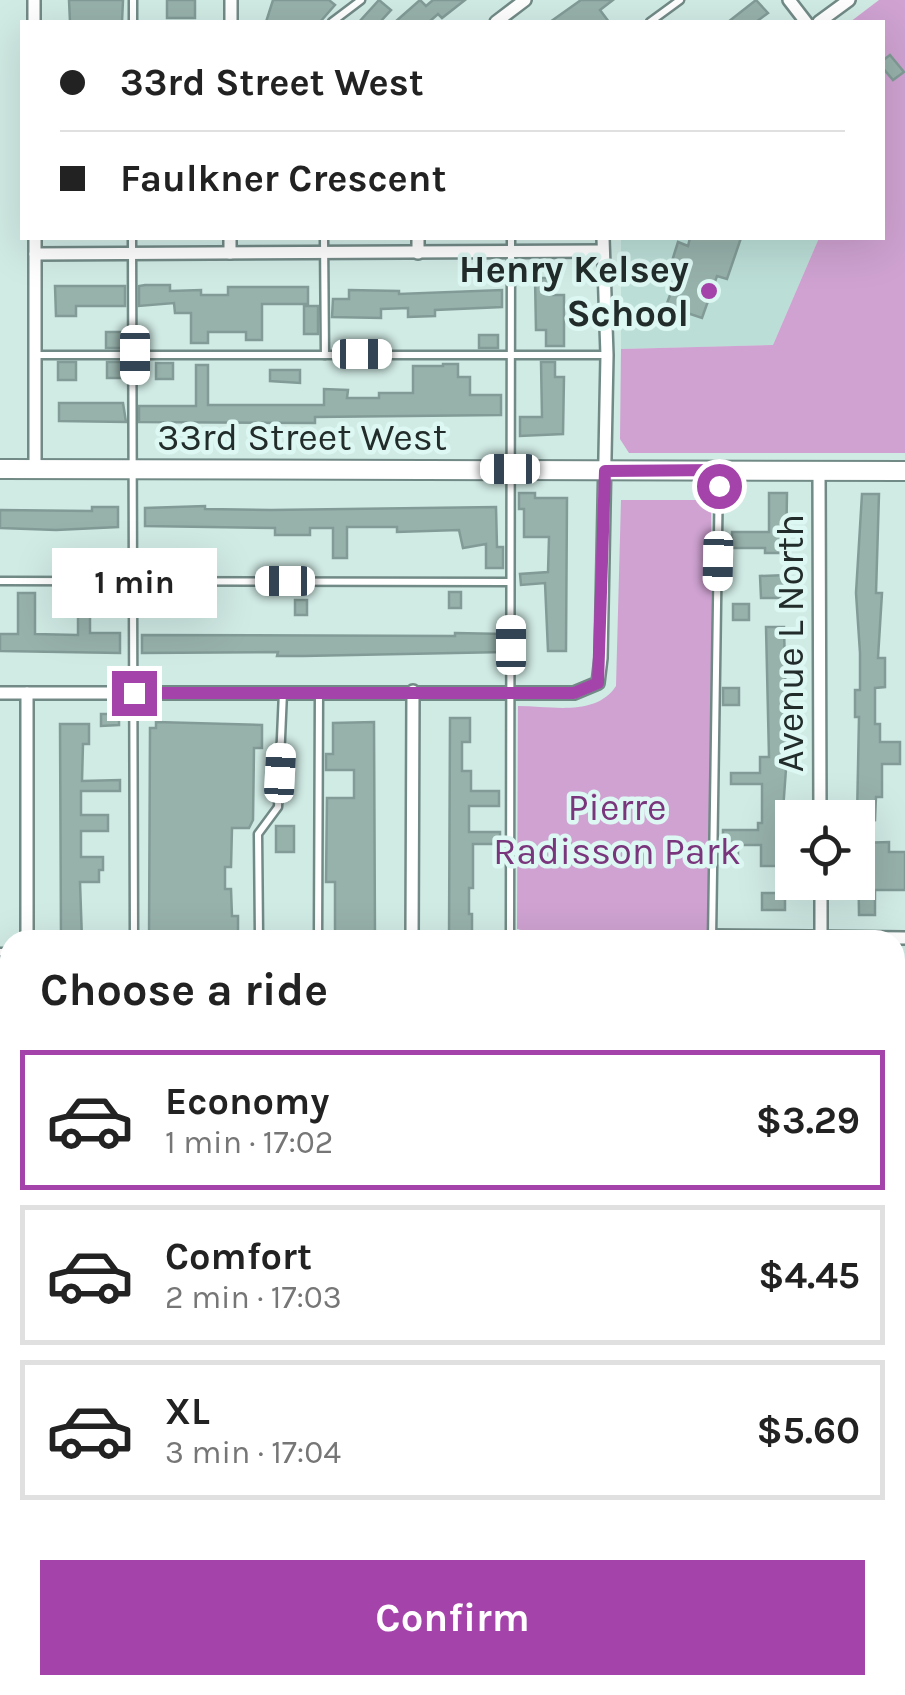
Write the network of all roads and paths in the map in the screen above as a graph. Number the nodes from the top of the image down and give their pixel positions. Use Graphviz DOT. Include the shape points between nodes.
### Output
graph roads {
  1 [pos="361,0"];
  2 [pos="525,0"];
  3 [pos="680,0"];
  4 [pos="789,0"];
  5 [pos="849,0"];
  6 [pos="335,20"];
  7 [pos="499,20"];
  8 [pos="653,20"];
  9 [pos="804,20"];
  10 [pos="822,20"];
  11 [pos="34,240"];
  12 [pos="132,240"];
  13 [pos="230,240"];
  14 [pos="324,240"];
  15 [pos="418,240"];
  16 [pos="511,244"];
  17 [pos="602,244"];
  18 [pos="132,253"];
  19 [pos="230,253"];
  20 [pos="324,253"];
  21 [pos="418,253"];
  22 [pos="35,254"];
  23 [pos="324,354"];
  24 [pos="511,354"];
  25 [pos="606,354"];
  26 [pos="34,355"];
  27 [pos="135,355"];
  28 [pos="0,469"];
  29 [pos="34,469"];
  30 [pos="510,469"];
  31 [pos="819,469"];
  32 [pos="134,470"];
  33 [pos="719,470"];
  34 [pos="905,470"];
  35 [pos="605,471"];
  36 [pos="0,581"];
  37 [pos="135,581"];
  38 [pos="510,582"];
  39 [pos="283,691"];
  40 [pos="319,691"];
  41 [pos="412,691"];
  42 [pos="0,692"];
  43 [pos="511,692"];
  44 [pos="27,693"];
  45 [pos="134,693"];
  46 [pos="820,800"];
  47 [pos="820,900"];
  48 [pos="27,930"];
  49 [pos="134,930"];
  50 [pos="259,930"];
  51 [pos="318,930"];
  52 [pos="412,930"];
  53 [pos="510,930"];
  54 [pos="712,930"];
  55 [pos="821,930"];
  1 -- 6 [label="lane"];
  2 -- 7 [label="street"];
  3 -- 8 [label="lane"];
  4 -- 9 [label="street"];
  5 -- 10 [label="street"];
  11 -- 22 [label="street"];
  12 -- 18 [label="lane"];
  13 -- 19 [label="street"];
  14 -- 20 [label="lane"];
  15 -- 21 [label="street"];
  16 -- 17 [label="street"];
  16 -- 21 [label="street"];
  16 -- 24 [label="lane"];
  17 -- 25 [label="street"];
  18 -- 19 [label="street"];
  18 -- 22 [label="street"];
  18 -- 27 [label="lane"];
  19 -- 20 [label="street"];
  20 -- 21 [label="street"];
  20 -- 23 [label="lane"];
  22 -- 26 [label="street"];
  23 -- 24 [label="lane"];
  23 -- 27 [label="lane"];
  24 -- 25 [label="lane"];
  24 -- 30 [label="lane"];
  25 -- 35 [label="street"];
  26 -- 27 [label="lane"];
  26 -- 29 [label="street"];
  27 -- 32 [label="lane"];
  28 -- 29 [label="main road, 33rd Street West"];
  29 -- 32 [label="main road, 33rd Street West"];
  30 -- 32 [label="main road, 33rd Street West"];
  30 -- 35 [label="main road, 33rd Street West"];
  30 -- 38 [label="lane"];
  31 -- 33 [label="main road, 33rd Street West"];
  31 -- 34 [label="main road, 33rd Street West"];
  31 -- 46 [label="street, Avenue L North"];
  32 -- 37 [label="lane"];
  33 -- 35 [label="main road, 33rd Street West"];
  33 -- 54 [label="lane"];
  35 -- 43 [label="street" via="598,683 574,693"];
  36 -- 37 [label="lane"];
  37 -- 38 [label="lane"];
  37 -- 45 [label="lane"];
  38 -- 43 [label="lane"];
  39 -- 40 [label="street"];
  39 -- 45 [label="street"];
  39 -- 50 [label="lane" via="278,808 258,834"];
  40 -- 41 [label="street"];
  40 -- 51 [label="lane"];
  41 -- 43 [label="street"];
  41 -- 52 [label="street"];
  42 -- 44 [label="street"];
  43 -- 53 [label="lane"];
  44 -- 45 [label="street"];
  44 -- 48 [label="street"];
  45 -- 49 [label="lane"];
  47 -- 55 [label="street"];
}
